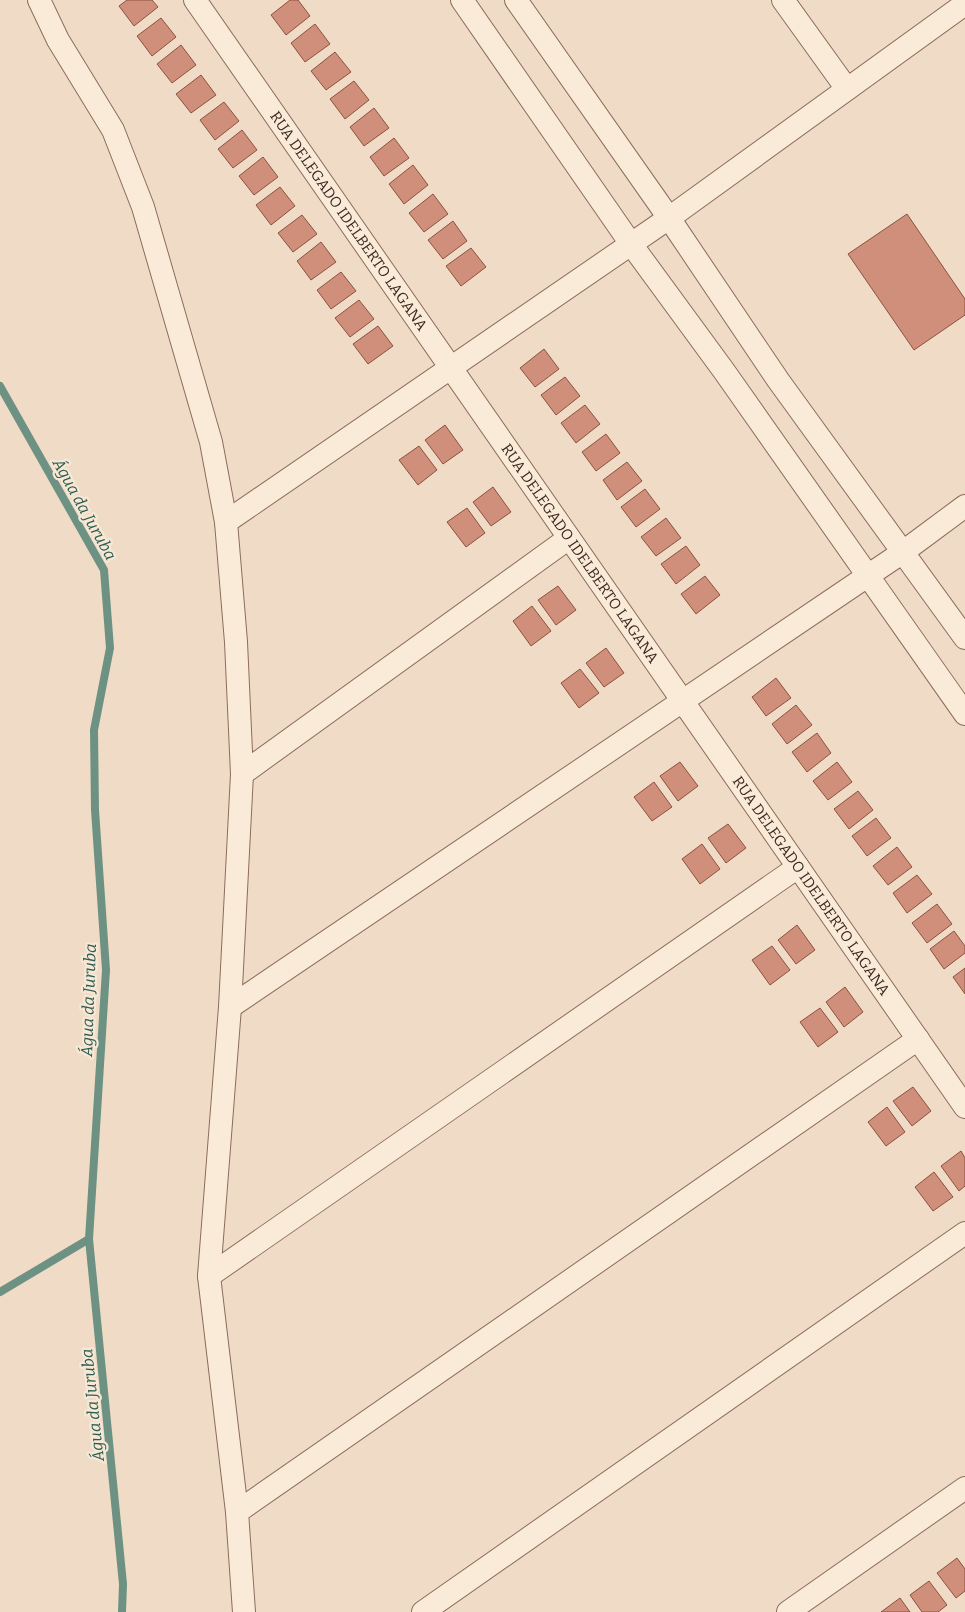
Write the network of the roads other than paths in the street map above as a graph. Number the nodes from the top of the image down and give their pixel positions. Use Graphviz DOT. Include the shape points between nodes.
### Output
graph roads {
  1 [pos="39,0"];
  2 [pos="195,0"];
  3 [pos="462,0"];
  4 [pos="516,0"];
  5 [pos="784,0"];
  6 [pos="965,4"];
  7 [pos="846,89"];
  8 [pos="670,218"];
  9 [pos="631,244"];
  10 [pos="450,368"];
  11 [pos="965,506"];
  12 [pos="226,522"];
  13 [pos="569,538"];
  14 [pos="903,552"];
  15 [pos="869,575"];
  16 [pos="965,638"];
  17 [pos="683,701"];
  18 [pos="965,714"];
  19 [pos="242,774"];
  20 [pos="798,867"];
  21 [pos="230,1008"];
  22 [pos="918,1039"];
  23 [pos="965,1107"];
  24 [pos="965,1233"];
  25 [pos="209,1276"];
  26 [pos="965,1488"];
  27 [pos="237,1512"];
  28 [pos="244,1612"];
  29 [pos="423,1612"];
  30 [pos="788,1612"];
  1 -- 12 [label="street" via="58,40 113,130 144,207 211,442"];
  2 -- 10 [label="street, RUA DELEGADO IDELBERTO LAGANA"];
  3 -- 9 [label="street"];
  4 -- 8 [label="street"];
  5 -- 7 [label="street"];
  6 -- 7 [label="street"];
  7 -- 8 [label="street"];
  8 -- 9 [label="street"];
  8 -- 14 [label="street" via="778,380"];
  9 -- 10 [label="street"];
  9 -- 15 [label="street"];
  10 -- 12 [label="street"];
  10 -- 13 [label="street, RUA DELEGADO IDELBERTO LAGANA"];
  11 -- 14 [label="street"];
  12 -- 19 [label="street"];
  13 -- 17 [label="street, RUA DELEGADO IDELBERTO LAGANA"];
  13 -- 19 [label="street"];
  14 -- 15 [label="street"];
  14 -- 16 [label="street"];
  15 -- 17 [label="street"];
  15 -- 18 [label="street"];
  17 -- 20 [label="street, RUA DELEGADO IDELBERTO LAGANA"];
  17 -- 21 [label="street"];
  19 -- 21 [label="street"];
  20 -- 22 [label="street, RUA DELEGADO IDELBERTO LAGANA"];
  20 -- 25 [label="street"];
  21 -- 25 [label="street"];
  22 -- 23 [label="street, RUA DELEGADO IDELBERTO LAGANA"];
  22 -- 27 [label="street"];
  24 -- 29 [label="street"];
  25 -- 27 [label="street"];
  26 -- 30 [label="street"];
  27 -- 28 [label="street"];
}
